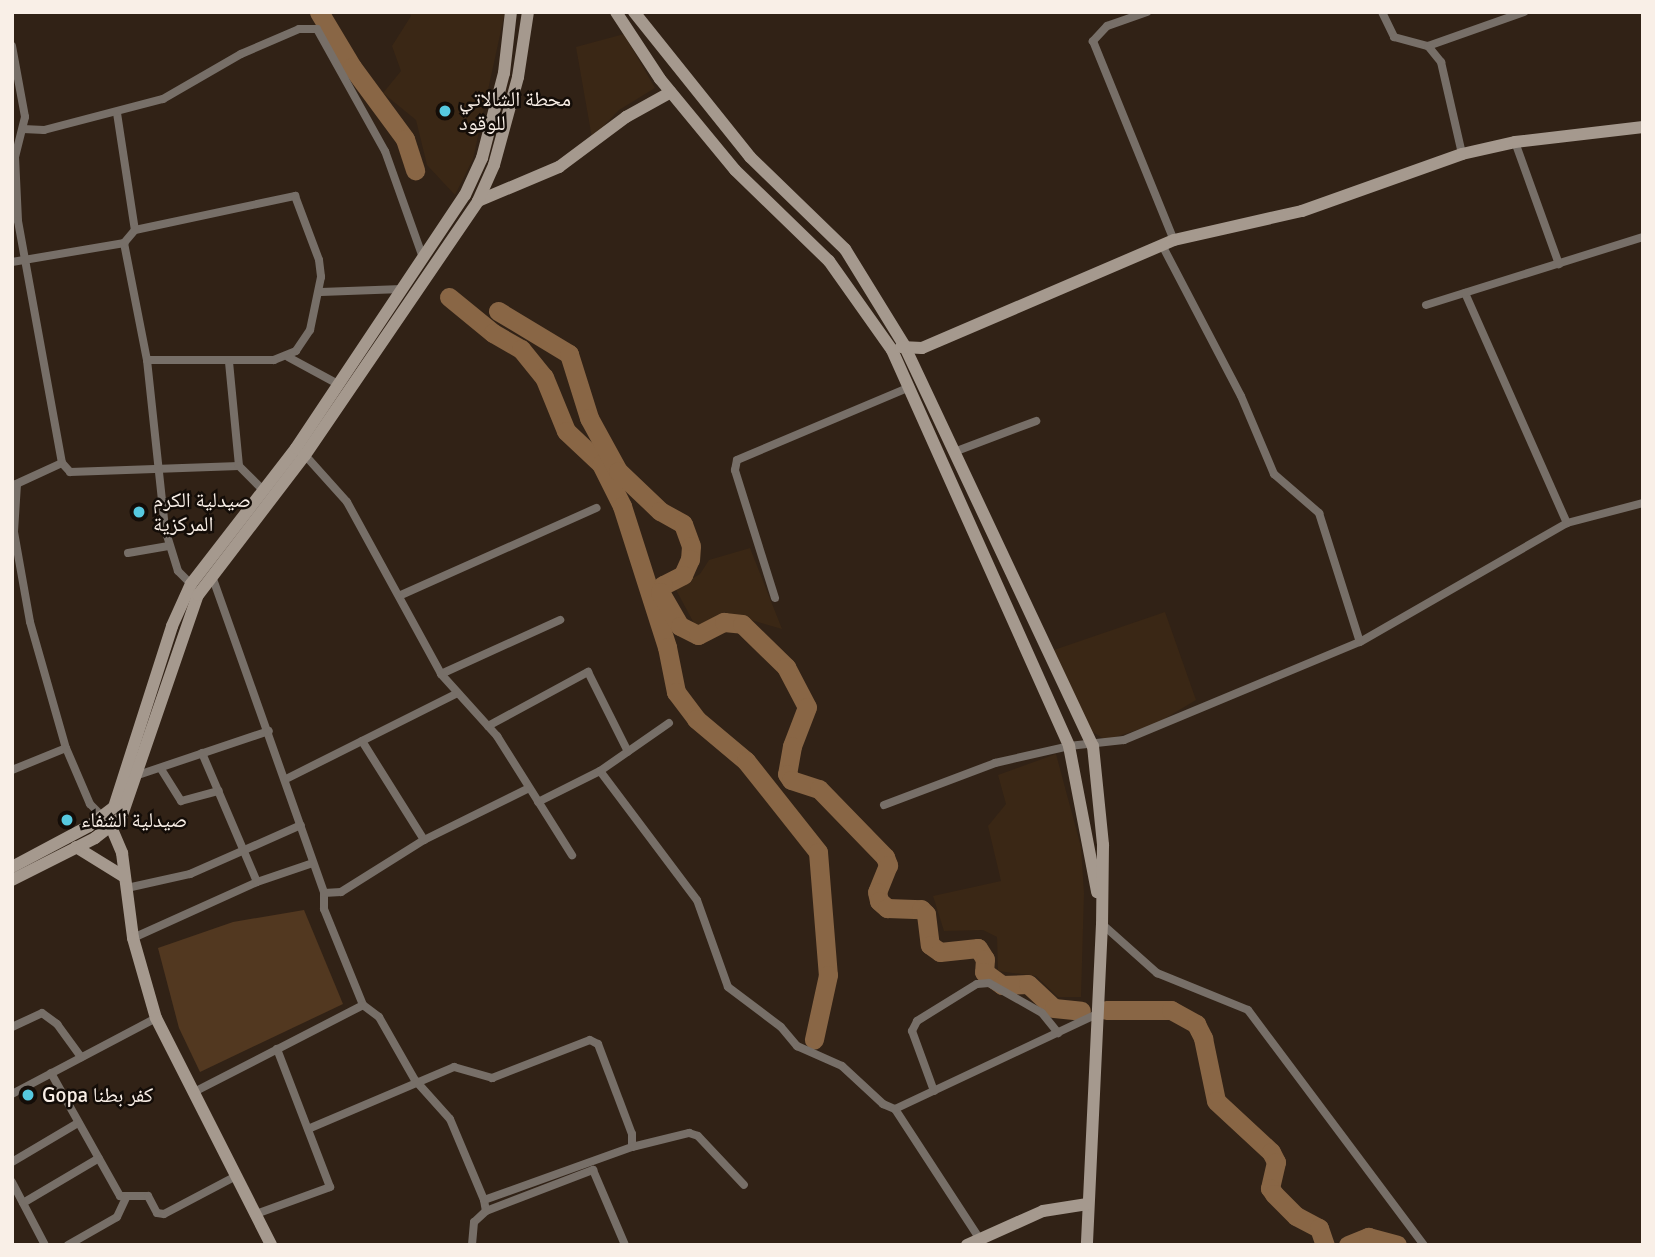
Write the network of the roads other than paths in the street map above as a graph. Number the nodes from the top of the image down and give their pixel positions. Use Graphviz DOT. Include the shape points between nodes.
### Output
graph roads {
  1 [pos="511,12"];
  2 [pos="528,12"];
  3 [pos="616,12"];
  4 [pos="634,12"];
  5 [pos="1147,12"];
  6 [pos="1382,12"];
  7 [pos="1524,12"];
  8 [pos="12,46"];
  9 [pos="1428,46"];
  10 [pos="671,92"];
  11 [pos="117,113"];
  12 [pos="1643,127"];
  13 [pos="23,129"];
  14 [pos="1515,142"];
  15 [pos="1462,155"];
  16 [pos="478,201"];
  17 [pos="135,230"];
  18 [pos="1643,237"];
  19 [pos="124,243"];
  20 [pos="1168,243"];
  21 [pos="423,258"];
  22 [pos="23,259"];
  23 [pos="12,262"];
  24 [pos="1559,264"];
  25 [pos="402,289"];
  26 [pos="321,292"];
  27 [pos="1465,293"];
  28 [pos="1426,305"];
  29 [pos="898,348"];
  30 [pos="922,348"];
  31 [pos="288,357"];
  32 [pos="147,360"];
  33 [pos="229,362"];
  34 [pos="906,366"];
  35 [pos="338,384"];
  36 [pos="910,387"];
  37 [pos="1036,421"];
  38 [pos="300,452"];
  39 [pos="954,452"];
  40 [pos="62,463"];
  41 [pos="239,466"];
  42 [pos="155,468"];
  43 [pos="15,485"];
  44 [pos="262,489"];
  45 [pos="1643,503"];
  46 [pos="596,508"];
  47 [pos="1567,523"];
  48 [pos="168,545"];
  49 [pos="128,553"];
  50 [pos="206,571"];
  51 [pos="191,583"];
  52 [pos="401,595"];
  53 [pos="775,598"];
  54 [pos="560,620"];
  55 [pos="1360,642"];
  56 [pos="442,674"];
  57 [pos="458,693"];
  58 [pos="669,723"];
  59 [pos="488,726"];
  60 [pos="269,731"];
  61 [pos="362,741"];
  62 [pos="1069,746"];
  63 [pos="1093,746"];
  64 [pos="65,748"];
  65 [pos="628,752"];
  66 [pos="202,753"];
  67 [pos="161,769"];
  68 [pos="12,770"];
  69 [pos="600,771"];
  70 [pos="138,775"];
  71 [pos="286,779"];
  72 [pos="529,788"];
  73 [pos="219,791"];
  74 [pos="538,802"];
  75 [pos="884,805"];
  76 [pos="108,822"];
  77 [pos="301,825"];
  78 [pos="424,840"];
  79 [pos="76,847"];
  80 [pos="245,852"];
  81 [pos="572,855"];
  82 [pos="313,863"];
  83 [pos="12,867"];
  84 [pos="12,880"];
  85 [pos="125,882"];
  86 [pos="257,882"];
  87 [pos="324,893"];
  88 [pos="1102,924"];
  89 [pos="133,938"];
  90 [pos="363,1005"];
  91 [pos="1097,1014"];
  92 [pos="156,1018"];
  93 [pos="12,1027"];
  94 [pos="1058,1033"];
  95 [pos="277,1049"];
  96 [pos="81,1058"];
  97 [pos="51,1073"];
  98 [pos="415,1080"];
  99 [pos="934,1091"];
  100 [pos="194,1092"];
  101 [pos="12,1094"];
  102 [pos="895,1109"];
  103 [pos="78,1123"];
  104 [pos="308,1129"];
  105 [pos="632,1147"];
  106 [pos="99,1158"];
  107 [pos="12,1162"];
  108 [pos="236,1176"];
  109 [pos="12,1182"];
  110 [pos="744,1185"];
  111 [pos="126,1199"];
  112 [pos="484,1200"];
  113 [pos="23,1203"];
  114 [pos="1087,1204"];
  115 [pos="486,1211"];
  116 [pos="256,1214"];
  117 [pos="973,1241"];
  118 [pos="45,1245"];
  119 [pos="68,1245"];
  120 [pos="271,1245"];
  121 [pos="472,1245"];
  122 [pos="625,1245"];
  123 [pos="1087,1245"];
  124 [pos="1424,1245"];
  1 -- 21 [label="main road" via="504,73 482,158 465,195"];
  2 -- 16 [label="main road" via="518,77 494,165"];
  3 -- 10 [label="main road"];
  4 -- 29 [label="main road" via="750,157 845,249"];
  5 -- 20 [label="street" via="1107,26 1093,41"];
  6 -- 9 [label="street" via="1394,37"];
  7 -- 9 [label="street"];
  8 -- 13 [label="street"];
  9 -- 15 [label="street" via="1441,62"];
  10 -- 16 [label="main road" via="626,117 559,167"];
  10 -- 29 [label="main road" via="736,170 829,261"];
  11 -- 13 [label="street" via="44,130"];
  11 -- 17 [label="street"];
  11 -- 21 [label="street" via="163,99 220,65 299,29 317,29 385,151"];
  12 -- 14 [label="main road"];
  13 -- 22 [label="street" via="15,170"];
  14 -- 15 [label="main road"];
  14 -- 24 [label="street"];
  15 -- 20 [label="main road" via="1302,211"];
  16 -- 38 [label="main road"];
  17 -- 19 [label="street"];
  17 -- 26 [label="street" via="295,196 319,260"];
  18 -- 24 [label="street"];
  19 -- 22 [label="street"];
  19 -- 32 [label="street"];
  20 -- 30 [label="main road"];
  20 -- 55 [label="street" via="1274,474 1319,513"];
  21 -- 25 [label="main road"];
  22 -- 23 [label="street"];
  22 -- 40 [label="street"];
  24 -- 27 [label="street"];
  25 -- 26 [label="street"];
  25 -- 35 [label="main road"];
  26 -- 31 [label="street" via="310,330"];
  27 -- 28 [label="street"];
  27 -- 47 [label="street"];
  29 -- 30 [label="main road"];
  29 -- 34 [label="main road"];
  30 -- 34 [label="main road"];
  31 -- 33 [label="street"];
  31 -- 35 [label="street"];
  32 -- 33 [label="street"];
  32 -- 42 [label="street"];
  33 -- 41 [label="street"];
  34 -- 36 [label="main road"];
  34 -- 39 [label="main road"];
  35 -- 38 [label="main road"];
  36 -- 53 [label="street" via="737,460 735,470"];
  36 -- 62 [label="main road"];
  37 -- 39 [label="street"];
  38 -- 44 [label="main road"];
  38 -- 50 [label="main road"];
  38 -- 52 [label="street" via="347,502"];
  39 -- 63 [label="main road"];
  40 -- 42 [label="street" via="70,472"];
  40 -- 43 [label="street"];
  41 -- 42 [label="street"];
  41 -- 44 [label="street"];
  42 -- 48 [label="street"];
  43 -- 64 [label="street" via="19,574"];
  44 -- 50 [label="main road"];
  45 -- 47 [label="street"];
  46 -- 52 [label="street"];
  47 -- 55 [label="street"];
  48 -- 49 [label="street"];
  48 -- 51 [label="street" via="178,571"];
  50 -- 51 [label="main road"];
  50 -- 60 [label="street"];
  50 -- 70 [label="main road"];
  51 -- 76 [label="main road" via="172,626"];
  52 -- 56 [label="street"];
  54 -- 56 [label="street"];
  55 -- 63 [label="street" via="1124,740"];
  56 -- 57 [label="street"];
  57 -- 59 [label="street"];
  57 -- 61 [label="street"];
  58 -- 65 [label="street"];
  59 -- 65 [label="street" via="588,672"];
  59 -- 72 [label="street"];
  60 -- 66 [label="street"];
  60 -- 71 [label="street"];
  61 -- 71 [label="street"];
  61 -- 78 [label="street"];
  62 -- 63 [label="street"];
  62 -- 75 [label="street" via="995,763"];
  62 -- 88 [label="main road"];
  63 -- 88 [label="main road" via="1103,845"];
  64 -- 68 [label="street"];
  64 -- 76 [label="street" via="90,804"];
  65 -- 69 [label="street"];
  66 -- 67 [label="street"];
  66 -- 73 [label="street"];
  67 -- 70 [label="street"];
  67 -- 73 [label="street" via="181,801"];
  69 -- 74 [label="street"];
  69 -- 102 [label="street" via="697,900 728,987 797,1046 842,1066 883,1104"];
  70 -- 76 [label="main road" via="127,806"];
  71 -- 77 [label="street"];
  72 -- 74 [label="street"];
  72 -- 78 [label="street"];
  73 -- 80 [label="street"];
  74 -- 81 [label="street"];
  76 -- 79 [label="main road"];
  76 -- 83 [label="main road"];
  76 -- 85 [label="main road"];
  77 -- 80 [label="street"];
  77 -- 82 [label="street"];
  78 -- 87 [label="street" via="341,892"];
  79 -- 84 [label="main road"];
  79 -- 85 [label="main road"];
  80 -- 85 [label="street" via="190,874"];
  80 -- 86 [label="street"];
  82 -- 86 [label="street"];
  82 -- 87 [label="street"];
  85 -- 89 [label="main road"];
  86 -- 89 [label="street"];
  87 -- 90 [label="street" via="324,909"];
  88 -- 91 [label="main road"];
  88 -- 124 [label="street" via="1157,973 1248,1010"];
  89 -- 92 [label="main road"];
  90 -- 95 [label="street"];
  90 -- 98 [label="street" via="379,1017"];
  91 -- 94 [label="street"];
  91 -- 114 [label="main road"];
  92 -- 96 [label="street"];
  92 -- 100 [label="main road"];
  93 -- 96 [label="street" via="42,1013 57,1024"];
  94 -- 99 [label="street"];
  94 -- 99 [label="street" via="1042,1013 989,983 976,984 917,1021 912,1031"];
  95 -- 100 [label="street"];
  95 -- 104 [label="street"];
  96 -- 97 [label="street"];
  97 -- 101 [label="street"];
  97 -- 103 [label="street"];
  98 -- 104 [label="street"];
  98 -- 105 [label="street" via="454,1067 492,1078 590,1040 598,1044"];
  98 -- 112 [label="street" via="438,1100 450,1119"];
  99 -- 102 [label="street"];
  100 -- 108 [label="main road"];
  102 -- 117 [label="street"];
  103 -- 106 [label="street"];
  103 -- 107 [label="street"];
  104 -- 116 [label="street" via="330,1187"];
  105 -- 110 [label="street" via="689,1133 698,1136"];
  105 -- 112 [label="street"];
  106 -- 111 [label="street"];
  106 -- 113 [label="street"];
  108 -- 111 [label="street" via="164,1214 157,1213 148,1196"];
  108 -- 116 [label="main road"];
  109 -- 113 [label="street"];
  111 -- 119 [label="street" via="117,1217"];
  112 -- 115 [label="street"];
  113 -- 118 [label="street"];
  114 -- 117 [label="main road" via="1043,1211"];
  114 -- 123 [label="main road"];
  115 -- 121 [label="street" via="474,1222"];
  115 -- 122 [label="street" via="593,1170"];
  116 -- 120 [label="main road"];
}
